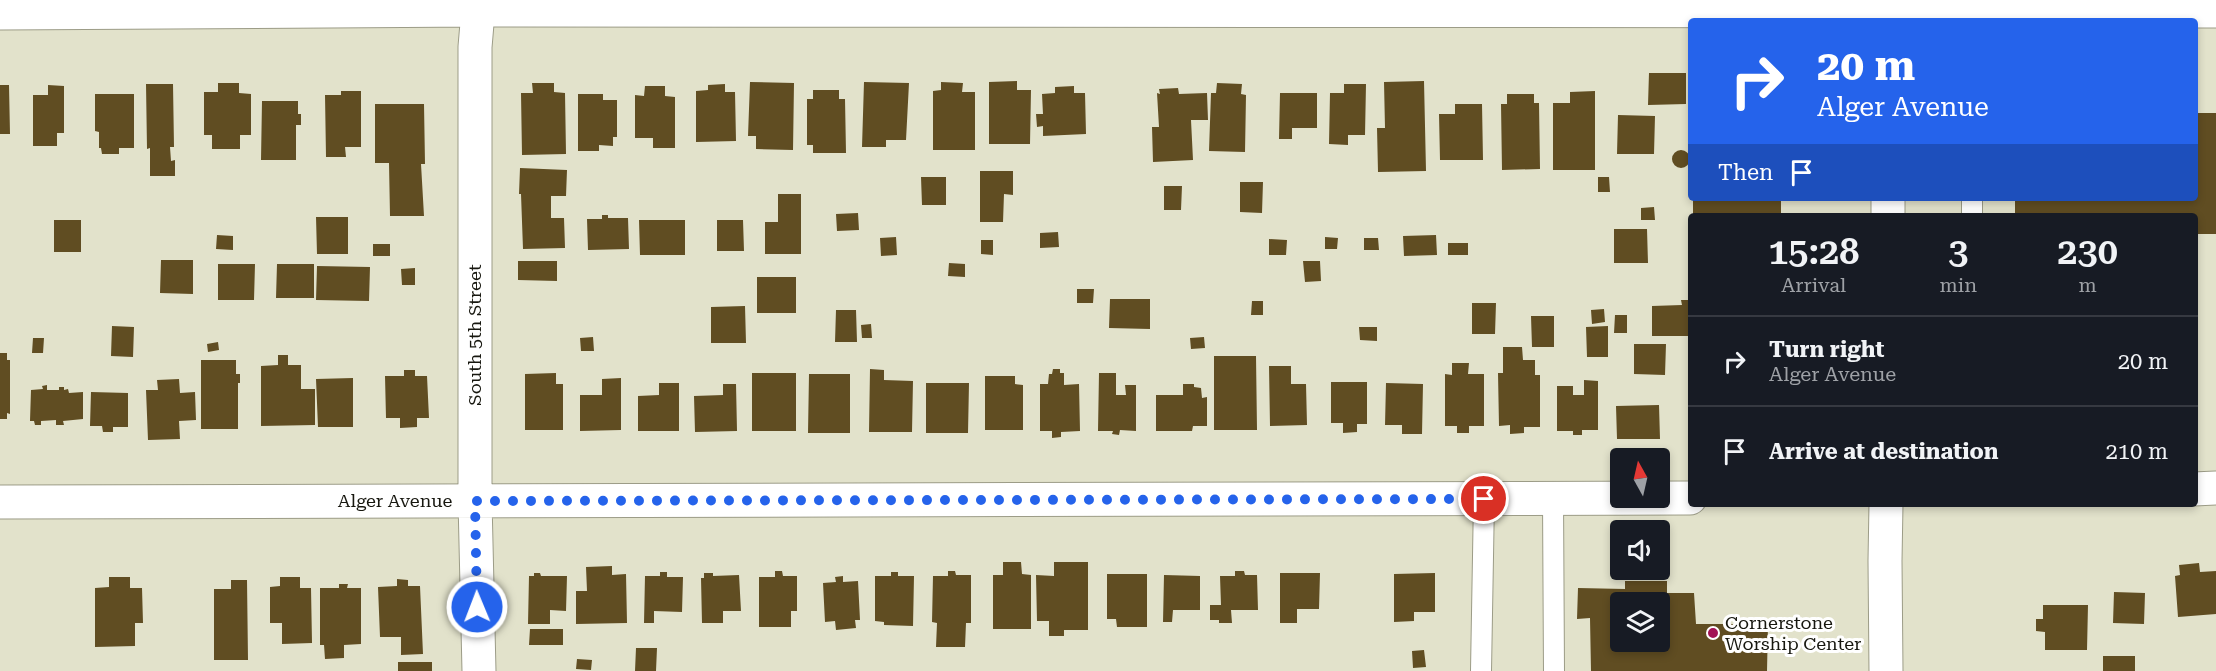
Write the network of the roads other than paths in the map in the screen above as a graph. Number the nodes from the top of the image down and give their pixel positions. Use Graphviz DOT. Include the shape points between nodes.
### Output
graph roads {
  1 [pos="479,5"];
  2 [pos="1885,10"];
  3 [pos="2216,11"];
  4 [pos="0,13"];
  5 [pos="2036,17"];
  6 [pos="2216,488"];
  7 [pos="2198,489"];
  8 [pos="1688,498"];
  9 [pos="1484,499"];
  10 [pos="1553,499"];
  11 [pos="475,501"];
  12 [pos="0,502"];
  13 [pos="1886,507"];
  14 [pos="479,671"];
  15 [pos="1481,671"];
  16 [pos="1554,671"];
  17 [pos="1886,671"];
  1 -- 2 [label="street"];
  1 -- 4 [label="street"];
  1 -- 11 [label="street, South 5th Street" via="475,47"];
  2 -- 5 [label="street"];
  3 -- 5 [label="street"];
  6 -- 7 [label="street"];
  8 -- 10 [label="street, Alger Avenue"];
  9 -- 10 [label="street, Alger Avenue"];
  9 -- 11 [label="street, Alger Avenue"];
  9 -- 15 [label="lane"];
  10 -- 16 [label="lane"];
  11 -- 12 [label="street, Alger Avenue"];
  11 -- 14 [label="street, South 5th Street"];
  13 -- 17 [label="street"];
}
